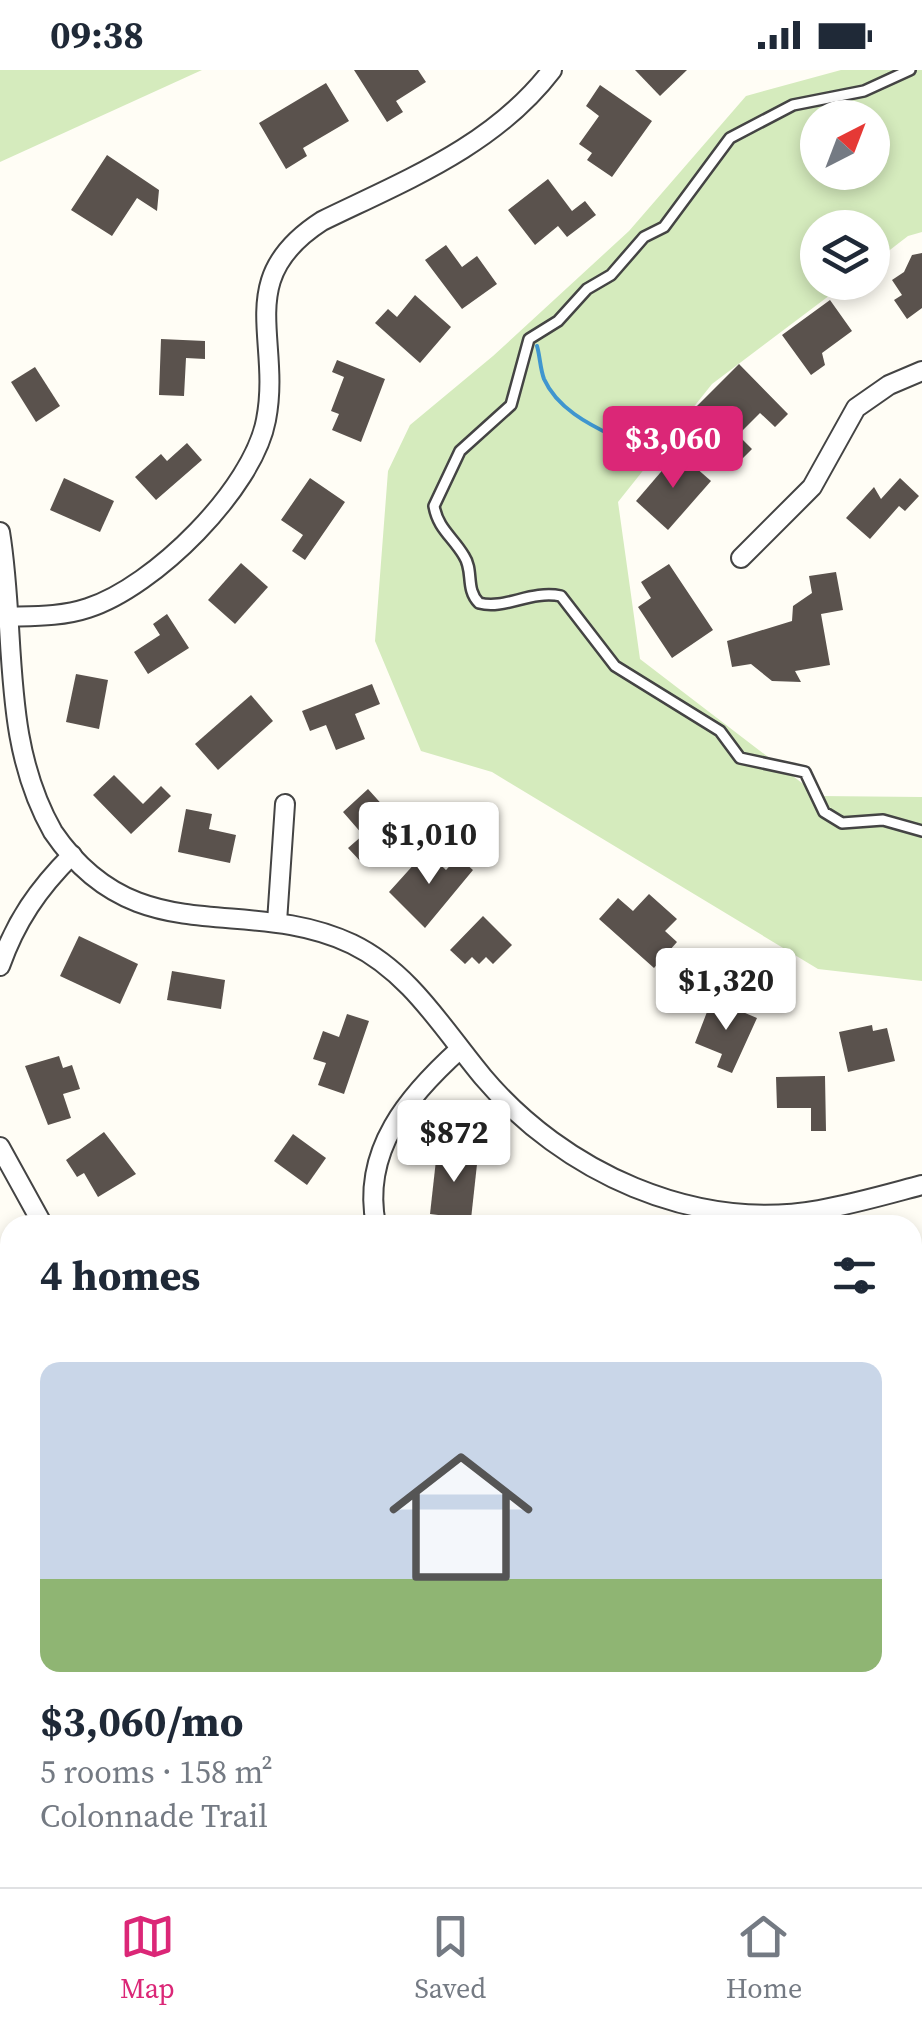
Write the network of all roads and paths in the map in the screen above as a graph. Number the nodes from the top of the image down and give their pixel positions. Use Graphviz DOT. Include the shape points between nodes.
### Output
graph roads {
  1 [pos="552,70"];
  2 [pos="910,70"];
  3 [pos="922,371"];
  4 [pos="0,532"];
  5 [pos="742,558"];
  6 [pos="5,617"];
  7 [pos="285,804"];
  8 [pos="922,830"];
  9 [pos="72,855"];
  10 [pos="276,922"];
  11 [pos="0,966"];
  12 [pos="460,1049"];
  13 [pos="0,1147"];
  14 [pos="922,1185"];
  15 [pos="37,1215"];
  16 [pos="376,1215"];
  1 -- 6 [label="street" via="472,145 322,221 280,259 266,290 263,320 269,384 262,440 213,516 111,598 66,614"];
  2 -- 8 [label="lane" via="864,90 794,105 730,138 664,226 644,236 622,265 558,321 529,338 511,405 460,451 434,506 440,527 466,558 470,591 479,603 536,593 561,596 615,666 720,731 744,760 805,772 832,818"];
  3 -- 5 [label="street" via="856,408 812,487"];
  4 -- 6 [label="street"];
  6 -- 9 [label="street" via="16,754 39,811"];
  7 -- 10 [label="street"];
  9 -- 10 [label="street" via="111,887 156,910"];
  9 -- 11 [label="street" via="20,918"];
  10 -- 12 [label="street" via="330,934 380,960 420,996"];
  12 -- 14 [label="street" via="548,1139 605,1176 676,1201 765,1213 817,1210"];
  12 -- 16 [label="street" via="416,1089 384,1143"];
  13 -- 15 [label="street"];
}
